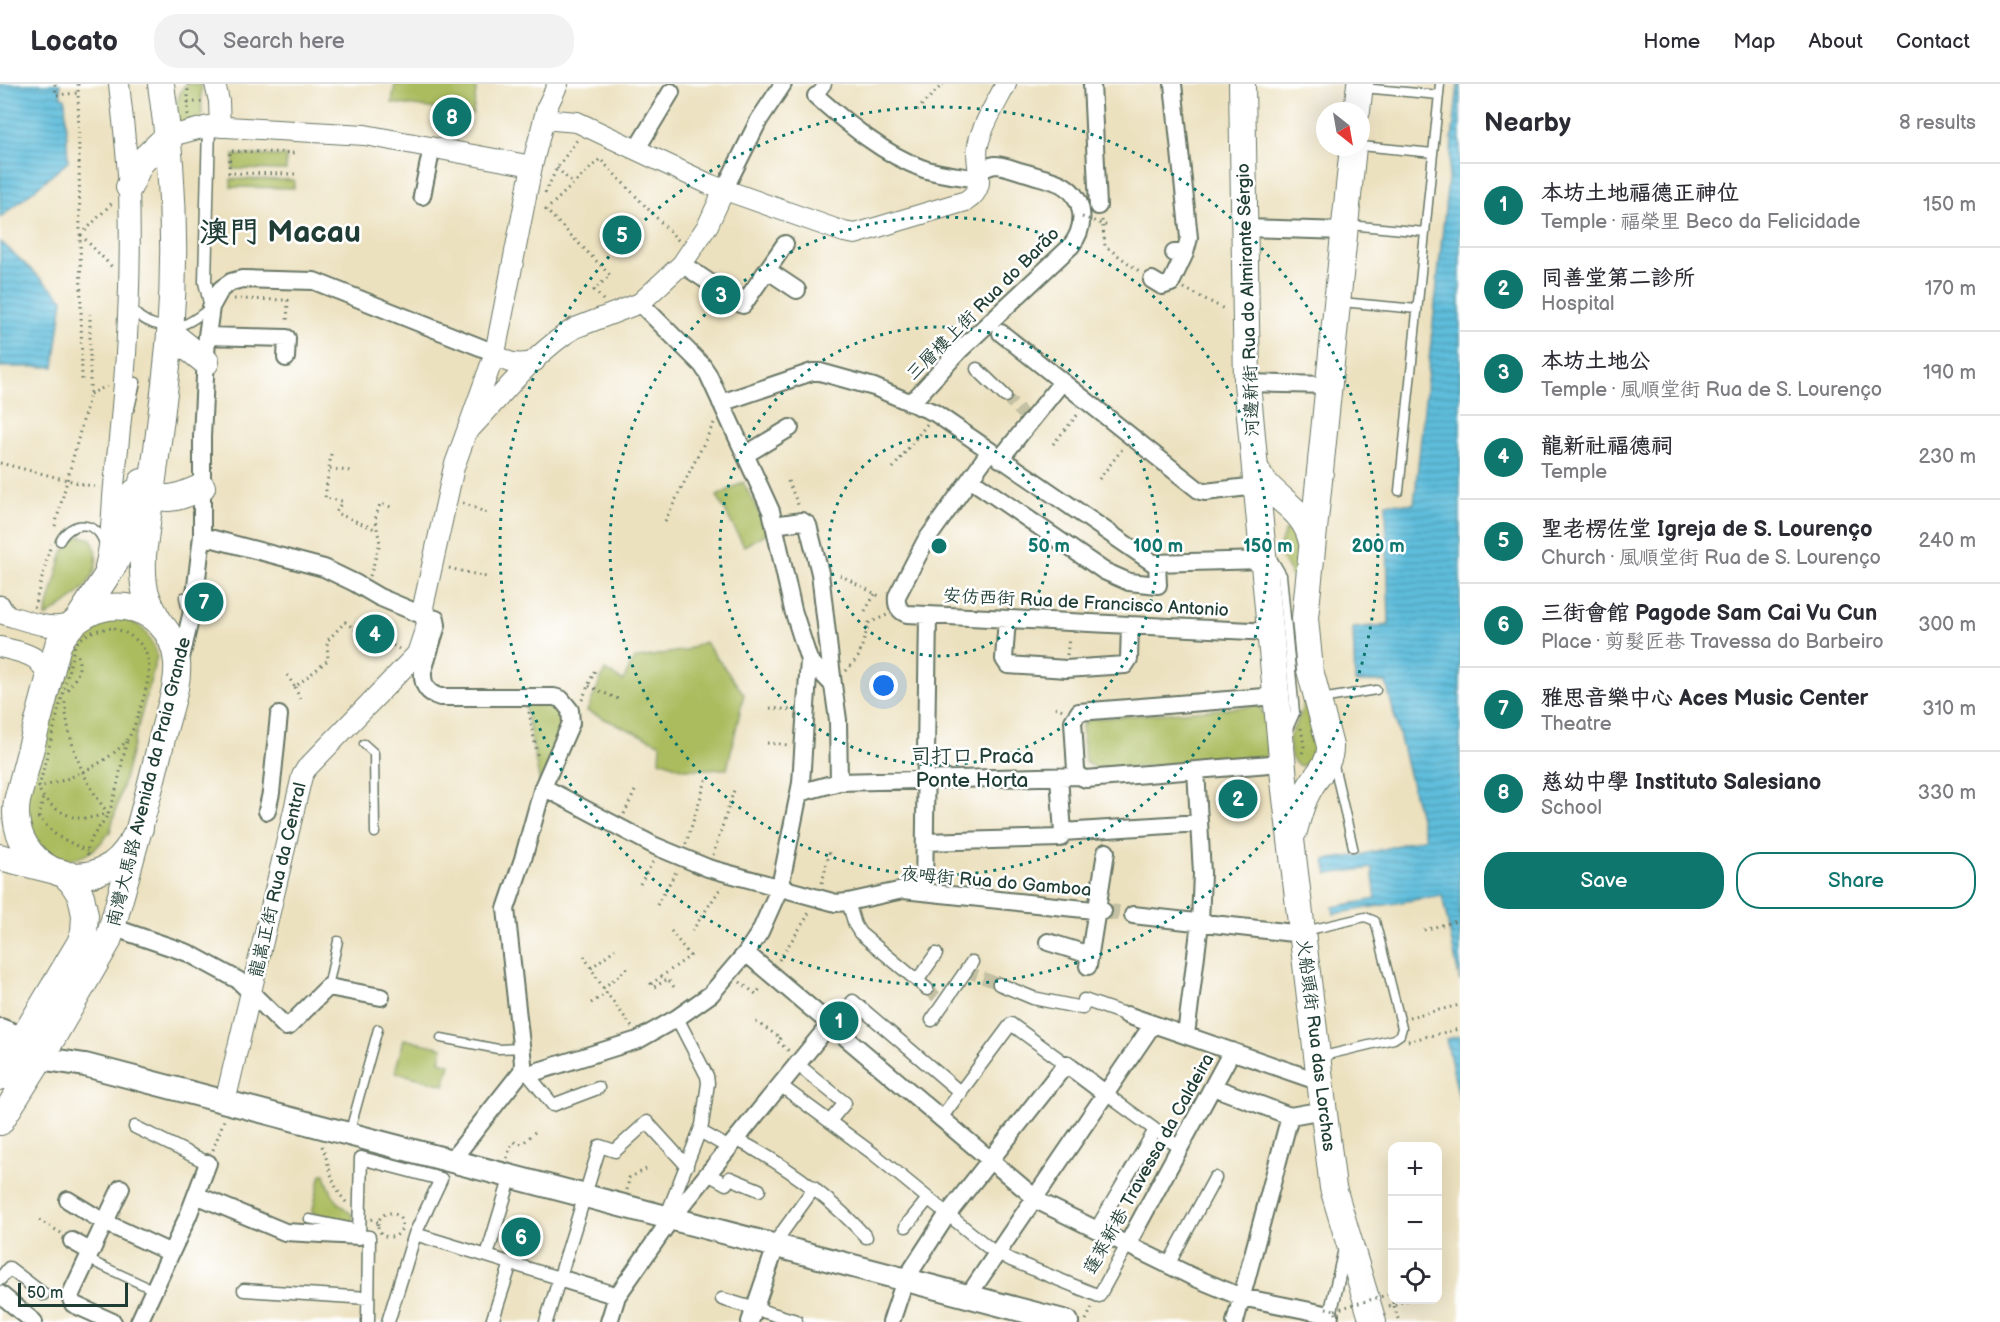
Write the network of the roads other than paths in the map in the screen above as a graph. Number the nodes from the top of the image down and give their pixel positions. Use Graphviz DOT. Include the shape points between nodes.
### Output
graph roads {
  1 [pos="119,84"];
  2 [pos="558,84"];
  3 [pos="783,84"];
  4 [pos="1005,84"];
  5 [pos="1092,84"];
  6 [pos="1173,84"];
  7 [pos="1242,84"];
  8 [pos="1440,84"];
  9 [pos="161,88"];
  10 [pos="218,90"];
  11 [pos="820,90"];
  12 [pos="671,92"];
  13 [pos="1359,94"];
  14 [pos="1439,95"];
  15 [pos="545,115"];
  16 [pos="579,123"];
  17 [pos="215,126"];
  18 [pos="159,144"];
  19 [pos="432,147"];
  20 [pos="1370,147"];
  21 [pos="636,150"];
  22 [pos="1433,153"];
  23 [pos="1352,156"];
  24 [pos="532,166"];
  25 [pos="979,176"];
  26 [pos="724,190"];
  27 [pos="120,195"];
  28 [pos="422,196"];
  29 [pos="1098,207"];
  30 [pos="522,213"];
  31 [pos="1244,228"];
  32 [pos="1345,228"];
  33 [pos="1425,232"];
  34 [pos="785,244"];
  35 [pos="682,264"];
  36 [pos="767,270"];
  37 [pos="1152,280"];
  38 [pos="797,290"];
  39 [pos="128,301"];
  40 [pos="213,302"];
  41 [pos="1337,302"];
  42 [pos="640,303"];
  43 [pos="1418,309"];
  44 [pos="165,328"];
  45 [pos="1001,333"];
  46 [pos="207,336"];
  47 [pos="495,353"];
  48 [pos="286,358"];
  49 [pos="535,361"];
  50 [pos="206,362"];
  51 [pos="977,369"];
  52 [pos="136,382"];
  53 [pos="1062,382"];
  54 [pos="1247,383"];
  55 [pos="1329,385"];
  56 [pos="1005,396"];
  57 [pos="721,403"];
  58 [pos="911,403"];
  59 [pos="790,428"];
  60 [pos="120,430"];
  61 [pos="466,433"];
  62 [pos="745,455"];
  63 [pos="995,455"];
  64 [pos="1256,478"];
  65 [pos="970,479"];
  66 [pos="144,483"];
  67 [pos="202,487"];
  68 [pos="1399,491"];
  69 [pos="774,525"];
  70 [pos="202,536"];
  71 [pos="60,542"];
  72 [pos="1311,542"];
  73 [pos="1263,552"];
  74 [pos="1157,563"];
  75 [pos="101,577"];
  76 [pos="184,597"];
  77 [pos="10,613"];
  78 [pos="191,613"];
  79 [pos="928,615"];
  80 [pos="425,616"];
  81 [pos="1007,619"];
  82 [pos="1130,625"];
  83 [pos="72,631"];
  84 [pos="165,632"];
  85 [pos="1271,632"];
  86 [pos="0,647"];
  87 [pos="809,660"];
  88 [pos="175,681"];
  89 [pos="832,685"];
  90 [pos="47,687"];
  91 [pos="1376,690"];
  92 [pos="1277,696"];
  93 [pos="1318,700"];
  94 [pos="279,715"];
  95 [pos="364,744"];
  96 [pos="1282,753"];
  97 [pos="1326,758"];
  98 [pos="1196,770"];
  99 [pos="1059,777"];
  100 [pos="1079,777"];
  101 [pos="926,780"];
  102 [pos="839,782"];
  103 [pos="272,783"];
  104 [pos="30,785"];
  105 [pos="543,787"];
  106 [pos="299,789"];
  107 [pos="799,794"];
  108 [pos="0,810"];
  109 [pos="267,811"];
  110 [pos="1199,823"];
  111 [pos="140,828"];
  112 [pos="1062,832"];
  113 [pos="375,834"];
  114 [pos="925,842"];
  115 [pos="1353,847"];
  116 [pos="1106,852"];
  117 [pos="0,857"];
  118 [pos="1293,857"];
  119 [pos="63,873"];
  120 [pos="780,887"];
  121 [pos="924,892"];
  122 [pos="848,902"];
  123 [pos="1100,911"];
  124 [pos="1133,915"];
  125 [pos="1200,922"];
  126 [pos="112,927"];
  127 [pos="1302,933"];
  128 [pos="338,941"];
  129 [pos="1048,942"];
  130 [pos="746,953"];
  131 [pos="936,954"];
  132 [pos="972,962"];
  133 [pos="917,981"];
  134 [pos="999,984"];
  135 [pos="328,987"];
  136 [pos="927,989"];
  137 [pos="251,994"];
  138 [pos="381,997"];
  139 [pos="1127,1015"];
  140 [pos="677,1018"];
  141 [pos="932,1020"];
  142 [pos="1153,1024"];
  143 [pos="831,1025"];
  144 [pos="378,1029"];
  145 [pos="0,1030"];
  146 [pos="1186,1035"];
  147 [pos="441,1038"];
  148 [pos="522,1048"];
  149 [pos="25,1050"];
  150 [pos="1233,1052"];
  151 [pos="1317,1057"];
  152 [pos="799,1062"];
  153 [pos="1066,1064"];
  154 [pos="524,1072"];
  155 [pos="0,1077"];
  156 [pos="1320,1082"];
  157 [pos="780,1085"];
  158 [pos="1213,1087"];
  159 [pos="598,1088"];
  160 [pos="961,1093"];
  161 [pos="1106,1094"];
  162 [pos="228,1102"];
  163 [pos="1324,1110"];
  164 [pos="1290,1116"];
  165 [pos="941,1118"];
  166 [pos="830,1121"];
  167 [pos="0,1122"];
  168 [pos="135,1127"];
  169 [pos="1155,1130"];
  170 [pos="700,1131"];
  171 [pos="349,1134"];
  172 [pos="733,1144"];
  173 [pos="1180,1148"];
  174 [pos="991,1160"];
  175 [pos="410,1161"];
  176 [pos="451,1161"];
  177 [pos="208,1163"];
  178 [pos="687,1166"];
  179 [pos="708,1174"];
  180 [pos="507,1176"];
  181 [pos="1215,1178"];
  182 [pos="121,1188"];
  183 [pos="814,1188"];
  184 [pos="759,1190"];
  185 [pos="196,1195"];
  186 [pos="585,1196"];
  187 [pos="1035,1197"];
  188 [pos="928,1199"];
  189 [pos="68,1200"];
  190 [pos="947,1215"];
  191 [pos="668,1218"];
  192 [pos="309,1219"];
  193 [pos="104,1222"];
  194 [pos="906,1226"];
  195 [pos="1096,1229"];
  196 [pos="415,1234"];
  197 [pos="356,1236"];
  198 [pos="866,1237"];
  199 [pos="1348,1239"];
  200 [pos="72,1241"];
  201 [pos="1127,1245"];
  202 [pos="774,1246"];
  203 [pos="997,1252"];
  204 [pos="171,1253"];
  205 [pos="88,1255"];
  206 [pos="487,1256"];
  207 [pos="511,1263"];
  208 [pos="1168,1265"];
  209 [pos="559,1278"];
  210 [pos="0,1279"];
  211 [pos="905,1280"];
  212 [pos="154,1290"];
  213 [pos="244,1290"];
  214 [pos="0,1294"];
  215 [pos="43,1294"];
  216 [pos="617,1296"];
  217 [pos="968,1296"];
  218 [pos="1241,1297"];
  219 [pos="368,1298"];
  220 [pos="722,1299"];
  221 [pos="1331,1314"];
  222 [pos="752,1315"];
  223 [pos="1015,1315"];
  224 [pos="796,1321"];
  225 [pos="34,1322"];
  226 [pos="112,1322"];
  227 [pos="139,1322"];
  228 [pos="368,1322"];
  229 [pos="388,1322"];
  230 [pos="492,1322"];
  231 [pos="546,1322"];
  232 [pos="609,1322"];
  233 [pos="891,1322"];
  234 [pos="1067,1322"];
  235 [pos="1235,1322"];
  236 [pos="1373,1322"];
  1 -- 27 [label="street"];
  2 -- 15 [label="street"];
  3 -- 26 [label="street" via="759,120"];
  4 -- 25 [label="street" via="978,145"];
  5 -- 29 [label="street"];
  6 -- 37 [label="street" via="1189,238 1179,253 1170,284 1160,285"];
  7 -- 31 [label="main road, 河邊新街 Rua do Almirante Sérgio"];
  8 -- 14 [label="lane"];
  9 -- 18 [label="main road"];
  10 -- 17 [label="street, 南灣大馬路 Avenida da Praia Grande"];
  11 -- 25 [label="street" via="848,125 883,148 926,170"];
  12 -- 21 [label="street"];
  13 -- 14 [label="lane"];
  14 -- 22 [label="lane"];
  15 -- 16 [label="street"];
  15 -- 24 [label="street"];
  16 -- 21 [label="street"];
  16 -- 30 [label="street" via="570,121 556,130"];
  17 -- 18 [label="street"];
  17 -- 19 [label="street" via="364,135"];
  17 -- 40 [label="street, 南灣大馬路 Avenida da Praia Grande" via="205,282"];
  18 -- 27 [label="main road" via="140,163"];
  18 -- 44 [label="main road" via="156,250"];
  19 -- 24 [label="street"];
  19 -- 28 [label="street"];
  20 -- 22 [label="lane"];
  21 -- 26 [label="street"];
  22 -- 33 [label="lane"];
  23 -- 32 [label="main road"];
  24 -- 30 [label="street"];
  25 -- 26 [label="street" via="975,194 966,201 855,234"];
  25 -- 58 [label="street, 三層樓上街 Rua do Barão" via="986,167 997,165 1057,182 1076,198 1081,229 1071,246 959,351"];
  26 -- 35 [label="street" via="708,225"];
  27 -- 39 [label="street"];
  30 -- 47 [label="street, 龍嵩正街 Rua da Central"];
  31 -- 32 [label="street"];
  31 -- 54 [label="main road, 河邊新街 Rua do Almirante Sérgio"];
  32 -- 33 [label="lane"];
  32 -- 41 [label="main road"];
  33 -- 43 [label="lane"];
  34 -- 36 [label="street"];
  35 -- 36 [label="street" via="743,305"];
  35 -- 42 [label="street"];
  36 -- 38 [label="street"];
  39 -- 44 [label="lane" via="140,317"];
  39 -- 60 [label="street"];
  40 -- 44 [label="lane" via="182,325"];
  40 -- 46 [label="street, 南灣大馬路 Avenida da Praia Grande"];
  40 -- 47 [label="street" via="223,287 239,280 314,281"];
  41 -- 43 [label="lane"];
  41 -- 55 [label="main road"];
  42 -- 49 [label="street" via="575,328"];
  42 -- 57 [label="street" via="702,365"];
  43 -- 68 [label="lane"];
  44 -- 50 [label="main road"];
  44 -- 66 [label="main road" via="161,427"];
  45 -- 53 [label="street"];
  46 -- 48 [label="street" via="287,338"];
  46 -- 50 [label="street, 南灣大馬路 Avenida da Praia Grande"];
  47 -- 49 [label="street" via="511,363"];
  47 -- 61 [label="street, 龍嵩正街 Rua da Central"];
  49 -- 61 [label="street"];
  50 -- 67 [label="street, 南灣大馬路 Avenida da Praia Grande"];
  51 -- 56 [label="street"];
  52 -- 60 [label="lane"];
  53 -- 63 [label="street"];
  53 -- 64 [label="street" via="1200,490 1205,492"];
  54 -- 55 [label="street"];
  54 -- 64 [label="main road, 河邊新街 Rua do Almirante Sérgio"];
  55 -- 72 [label="main road"];
  57 -- 58 [label="street" via="812,372 874,387"];
  57 -- 62 [label="street"];
  58 -- 63 [label="street" via="935,413"];
  59 -- 62 [label="street"];
  60 -- 75 [label="street" via="111,541"];
  61 -- 80 [label="street, 龍嵩正街 Rua da Central" via="447,496 423,607"];
  62 -- 69 [label="street"];
  63 -- 65 [label="street"];
  63 -- 74 [label="street"];
  64 -- 72 [label="main road" via="1302,517"];
  64 -- 73 [label="main road, 河邊新街 Rua do Almirante Sérgio"];
  65 -- 74 [label="street" via="1104,571 1129,582 1158,585"];
  65 -- 79 [label="street, 安仿西街 Rua de Francisco Antonio" via="926,542 897,597 898,607 907,614"];
  66 -- 67 [label="main road" via="166,498"];
  66 -- 75 [label="main road" via="115,563"];
  66 -- 84 [label="main road" via="142,574 145,595"];
  67 -- 70 [label="street, 南灣大馬路 Avenida da Praia Grande"];
  69 -- 87 [label="street"];
  69 -- 89 [label="street" via="806,522 820,573"];
  70 -- 78 [label="street, 南灣大馬路 Avenida da Praia Grande"];
  70 -- 80 [label="street" via="324,568"];
  71 -- 75 [label="lane" via="74,526 95,530 104,541"];
  72 -- 73 [label="main road" via="1306,528 1283,520 1269,529"];
  72 -- 93 [label="main road" via="1305,618 1310,670"];
  73 -- 74 [label="street"];
  73 -- 85 [label="main road, 河邊新街 Rua do Almirante Sérgio"];
  73 -- 96 [label="lane" via="1282,575 1295,713"];
  75 -- 83 [label="main road"];
  76 -- 78 [label="lane"];
  77 -- 83 [label="street"];
  77 -- 86 [label="street" via="14,631"];
  78 -- 88 [label="street, 南灣大馬路 Avenida da Praia Grande"];
  79 -- 81 [label="street, 安仿西街 Rua de Francisco Antonio"];
  79 -- 101 [label="street"];
  80 -- 105 [label="street" via="436,619 438,625 423,671 428,691 440,697 554,697 570,710 571,723"];
  80 -- 106 [label="street, 龍嵩正街 Rua da Central" via="427,624 417,654 349,730 306,769"];
  81 -- 82 [label="street, 安仿西街 Rua de Francisco Antonio"];
  81 -- 82 [label="street" via="1004,659 1008,665 1066,669 1125,665 1129,659"];
  82 -- 85 [label="street, 安仿西街 Rua de Francisco Antonio"];
  83 -- 84 [label="main road" via="101,608 127,607 147,614"];
  83 -- 90 [label="main road"];
  84 -- 88 [label="main road" via="176,655"];
  85 -- 92 [label="main road, 河邊新街 Rua do Almirante Sérgio"];
  86 -- 90 [label="street" via="37,660 45,672"];
  87 -- 89 [label="street"];
  87 -- 107 [label="street"];
  88 -- 111 [label="main road, 南灣大馬路 Avenida da Praia Grande"];
  89 -- 102 [label="street" via="838,720"];
  90 -- 104 [label="main road"];
  91 -- 93 [label="lane"];
  92 -- 96 [label="main road, 河邊新街 Rua do Almirante Sérgio"];
  92 -- 100 [label="street" via="1079,712 1073,721"];
  93 -- 97 [label="main road"];
  94 -- 103 [label="street"];
  95 -- 113 [label="lane" via="374,753"];
  96 -- 97 [label="main road" via="1298,773 1314,773"];
  96 -- 98 [label="street"];
  96 -- 118 [label="main road, 火船頭街 Rua das Lorchas"];
  97 -- 115 [label="lane"];
  97 -- 118 [label="main road" via="1299,813"];
  98 -- 100 [label="street"];
  98 -- 110 [label="street"];
  99 -- 100 [label="street"];
  99 -- 101 [label="street"];
  99 -- 112 [label="street"];
  101 -- 102 [label="street"];
  101 -- 114 [label="street"];
  102 -- 107 [label="street"];
  103 -- 106 [label="street"];
  103 -- 109 [label="street"];
  104 -- 108 [label="main road"];
  104 -- 119 [label="main road" via="16,816 21,840 36,860"];
  105 -- 120 [label="street, 夜呣街 Rua do Gamboa" via="683,858"];
  105 -- 148 [label="street" via="506,909"];
  106 -- 137 [label="street, 龍嵩正街 Rua da Central"];
  107 -- 120 [label="street"];
  110 -- 112 [label="street"];
  110 -- 125 [label="street"];
  111 -- 119 [label="main road" via="123,854 107,867 82,875"];
  111 -- 126 [label="main road, 南灣大馬路 Avenida da Praia Grande"];
  112 -- 114 [label="street" via="1058,838"];
  114 -- 121 [label="street"];
  116 -- 123 [label="street"];
  117 -- 119 [label="main road"];
  118 -- 127 [label="main road, 火船頭街 Rua das Lorchas"];
  119 -- 149 [label="main road, 南灣大馬路 Avenida da Praia Grande" via="82,900 83,936"];
  120 -- 122 [label="street, 夜呣街 Rua do Gamboa" via="836,903"];
  120 -- 130 [label="street"];
  121 -- 122 [label="street, 夜呣街 Rua do Gamboa" via="898,890"];
  121 -- 123 [label="street, 夜呣街 Rua do Gamboa"];
  122 -- 133 [label="street" via="860,933"];
  123 -- 129 [label="street" via="1089,960"];
  124 -- 125 [label="street"];
  125 -- 127 [label="street"];
  125 -- 146 [label="street"];
  126 -- 137 [label="street" via="188,953 238,980"];
  126 -- 149 [label="main road, 南灣大馬路 Avenida da Praia Grande" via="105,948"];
  127 -- 151 [label="main road, 火船頭街 Rua das Lorchas"];
  127 -- 151 [label="lane" via="1365,917 1375,921 1401,1024 1400,1035 1394,1039"];
  128 -- 135 [label="lane"];
  130 -- 140 [label="street" via="711,994"];
  130 -- 143 [label="street"];
  131 -- 133 [label="street"];
  132 -- 141 [label="street"];
  133 -- 136 [label="street"];
  134 -- 139 [label="street" via="1033,998 1082,1008 1084,1000"];
  135 -- 137 [label="street" via="286,1027"];
  135 -- 138 [label="street"];
  137 -- 162 [label="street, 龍嵩正街 Rua da Central"];
  139 -- 142 [label="street"];
  140 -- 154 [label="street" via="638,1040 544,1070"];
  140 -- 170 [label="street" via="707,1076"];
  142 -- 146 [label="street"];
  142 -- 161 [label="street"];
  143 -- 152 [label="street"];
  143 -- 160 [label="street" via="853,1001"];
  143 -- 165 [label="street"];
  144 -- 171 [label="lane"];
  145 -- 149 [label="main road"];
  146 -- 150 [label="street"];
  147 -- 148 [label="lane" via="498,1049"];
  148 -- 154 [label="street"];
  149 -- 155 [label="main road, 南灣大馬路 Avenida da Praia Grande"];
  149 -- 162 [label="main road"];
  149 -- 167 [label="main road, 南灣大馬路 Avenida da Praia Grande"];
  150 -- 156 [label="street"];
  150 -- 158 [label="street, 蓬萊新巷 Travessa da Caldeira"];
  151 -- 156 [label="main road, 火船頭街 Rua das Lorchas"];
  152 -- 157 [label="street"];
  152 -- 166 [label="street" via="845,1103"];
  153 -- 160 [label="street" via="1011,1024"];
  153 -- 161 [label="street"];
  153 -- 174 [label="street"];
  154 -- 159 [label="street" via="553,1105"];
  154 -- 176 [label="street"];
  156 -- 163 [label="main road, 火船頭街 Rua das Lorchas"];
  157 -- 166 [label="street"];
  157 -- 172 [label="street"];
  158 -- 164 [label="street"];
  158 -- 173 [label="street, 蓬萊新巷 Travessa da Caldeira"];
  160 -- 165 [label="street"];
  161 -- 169 [label="street"];
  161 -- 187 [label="street"];
  162 -- 171 [label="main road"];
  163 -- 164 [label="street"];
  163 -- 199 [label="main road, 火船頭街 Rua das Lorchas" via="1333,1188"];
  164 -- 218 [label="street"];
  165 -- 174 [label="street"];
  166 -- 188 [label="street"];
  168 -- 177 [label="street"];
  169 -- 173 [label="street"];
  169 -- 195 [label="street"];
  170 -- 172 [label="street"];
  170 -- 178 [label="street"];
  171 -- 175 [label="main road"];
  172 -- 179 [label="street"];
  172 -- 183 [label="street" via="783,1166"];
  173 -- 201 [label="street, 蓬萊新巷 Travessa da Caldeira"];
  174 -- 187 [label="street"];
  174 -- 190 [label="street"];
  175 -- 176 [label="main road"];
  175 -- 196 [label="street" via="441,1179"];
  175 -- 197 [label="street" via="361,1158"];
  176 -- 180 [label="main road"];
  177 -- 185 [label="street"];
  178 -- 186 [label="street" via="647,1122 615,1151 600,1146"];
  178 -- 191 [label="street"];
  179 -- 184 [label="street" via="726,1184 730,1178"];
  179 -- 191 [label="street"];
  180 -- 186 [label="main road"];
  180 -- 206 [label="street"];
  181 -- 208 [label="street"];
  182 -- 193 [label="street"];
  183 -- 198 [label="street"];
  183 -- 202 [label="street"];
  185 -- 197 [label="street" via="285,1232"];
  185 -- 204 [label="street"];
  186 -- 191 [label="main road"];
  186 -- 209 [label="street"];
  187 -- 195 [label="street"];
  187 -- 203 [label="street"];
  188 -- 190 [label="street"];
  188 -- 194 [label="street"];
  189 -- 193 [label="street"];
  190 -- 203 [label="street"];
  190 -- 211 [label="street"];
  191 -- 202 [label="main road"];
  191 -- 216 [label="street"];
  192 -- 197 [label="lane" via="354,1228"];
  193 -- 204 [label="street"];
  193 -- 205 [label="street"];
  195 -- 201 [label="street"];
  196 -- 206 [label="street"];
  196 -- 229 [label="street"];
  197 -- 219 [label="street" via="369,1236"];
  199 -- 221 [label="street"];
  199 -- 236 [label="main road, 火船頭街 Rua das Lorchas"];
  200 -- 205 [label="street"];
  201 -- 203 [label="street, 蓬萊新巷 Travessa da Caldeira" via="1099,1296"];
  201 -- 208 [label="street"];
  202 -- 211 [label="main road"];
  202 -- 222 [label="street"];
  203 -- 217 [label="street"];
  204 -- 212 [label="street"];
  205 -- 212 [label="lane"];
  205 -- 226 [label="street" via="70,1299"];
  206 -- 207 [label="street"];
  207 -- 209 [label="street"];
  207 -- 230 [label="street"];
  208 -- 218 [label="street"];
  209 -- 216 [label="street"];
  209 -- 231 [label="street"];
  210 -- 215 [label="street" via="9,1268"];
  211 -- 217 [label="main road"];
  211 -- 233 [label="street"];
  212 -- 227 [label="street"];
  213 -- 219 [label="street"];
  214 -- 225 [label="street"];
  216 -- 232 [label="street"];
  217 -- 223 [label="main road"];
  218 -- 221 [label="street"];
  218 -- 235 [label="street"];
  219 -- 228 [label="street"];
  220 -- 222 [label="street"];
  222 -- 224 [label="street"];
  223 -- 234 [label="main road"];
}
